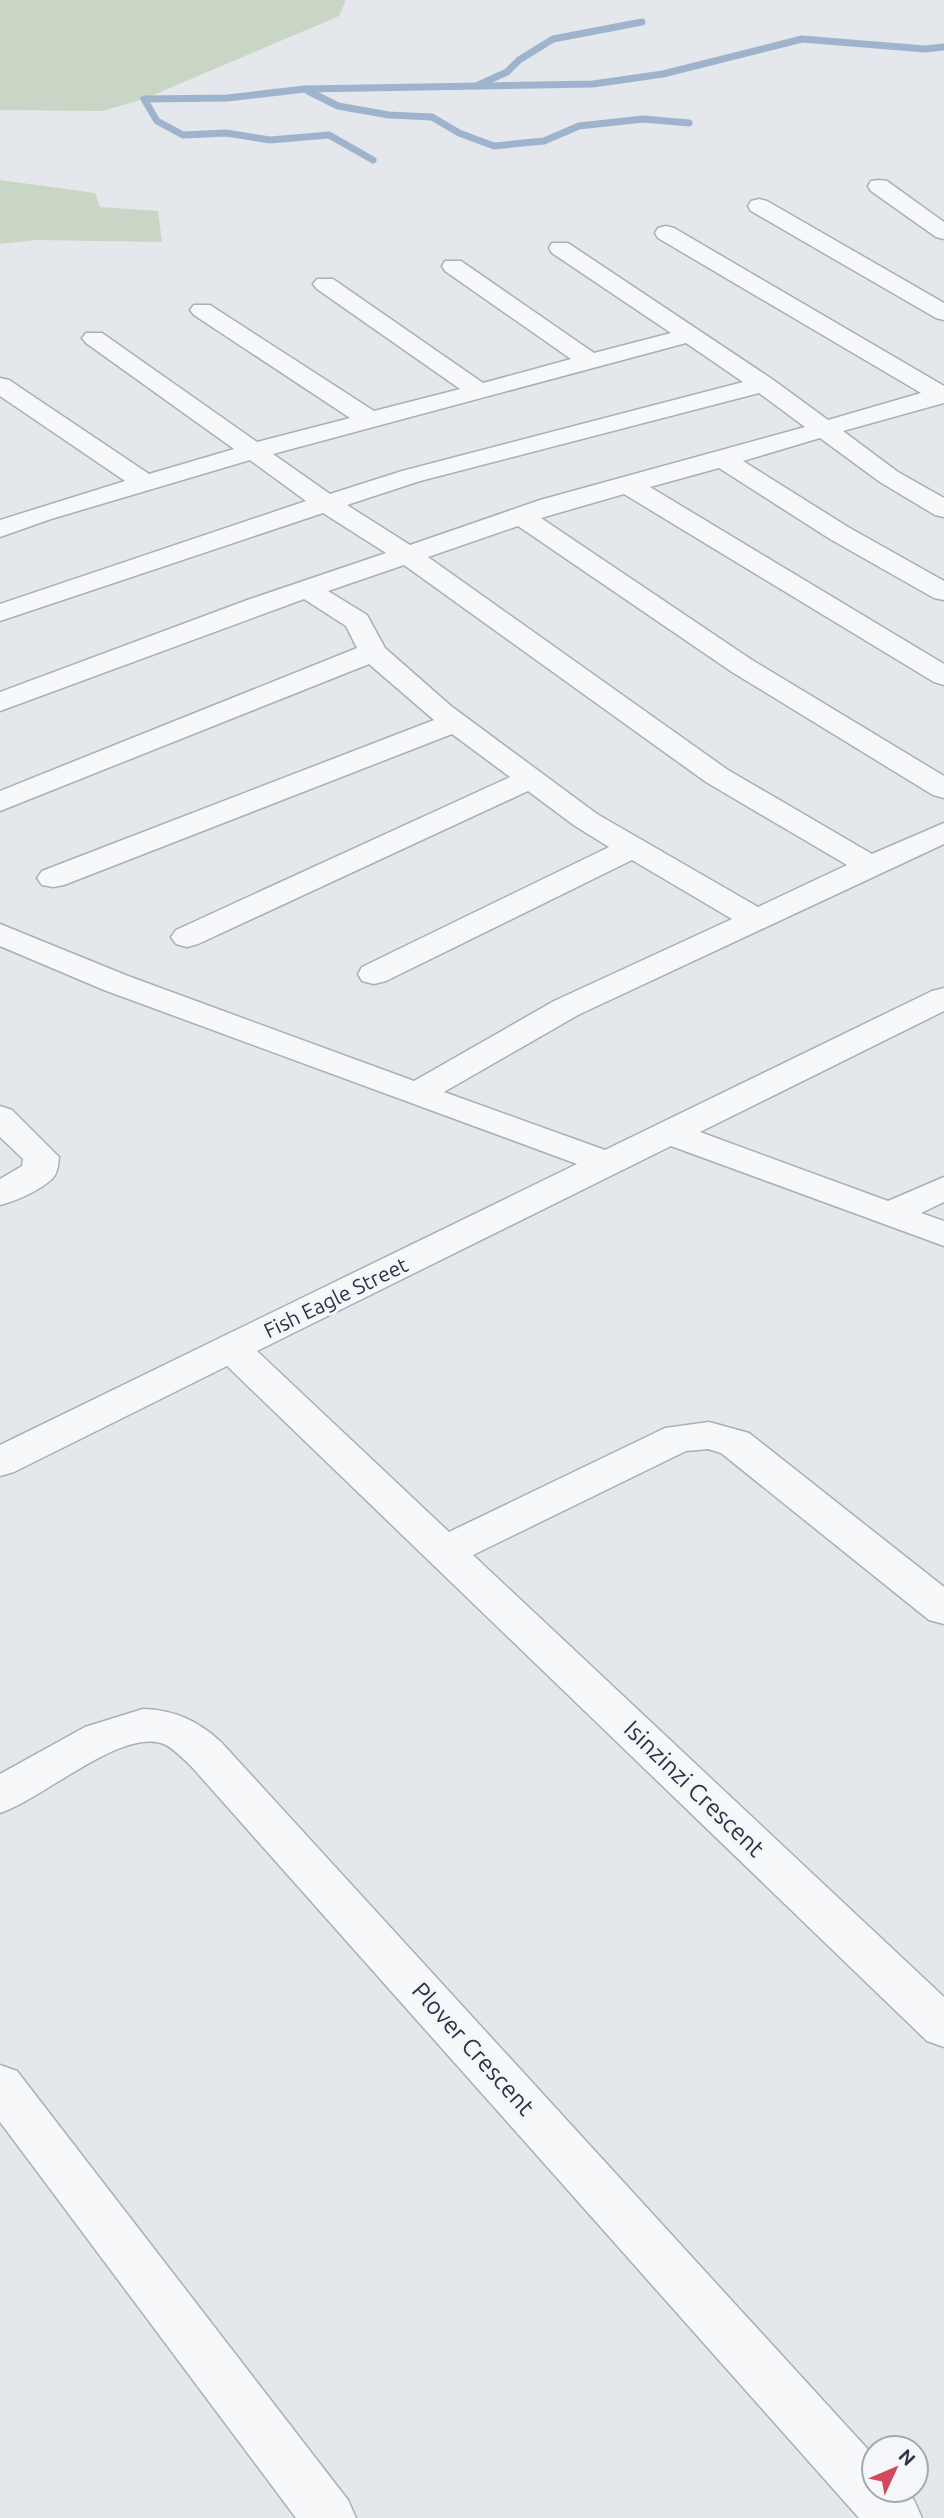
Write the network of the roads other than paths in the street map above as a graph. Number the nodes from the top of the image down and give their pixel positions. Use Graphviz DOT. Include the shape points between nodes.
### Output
graph roads {
  1 [pos="879,186"];
  2 [pos="759,206"];
  3 [pos="944,232"];
  4 [pos="666,233"];
  5 [pos="560,248"];
  6 [pos="453,266"];
  7 [pos="325,284"];
  8 [pos="202,310"];
  9 [pos="944,313"];
  10 [pos="690,335"];
  11 [pos="94,338"];
  12 [pos="591,362"];
  13 [pos="762,384"];
  14 [pos="0,385"];
  15 [pos="479,391"];
  16 [pos="943,395"];
  17 [pos="371,420"];
  18 [pos="825,429"];
  19 [pos="252,452"];
  20 [pos="722,459"];
  21 [pos="146,483"];
  22 [pos="628,485"];
  23 [pos="0,500"];
  24 [pos="326,503"];
  25 [pos="944,509"];
  26 [pos="521,516"];
  27 [pos="26,519"];
  28 [pos="0,529"];
  29 [pos="408,555"];
  30 [pos="307,589"];
  31 [pos="944,592"];
  32 [pos="0,614"];
  33 [pos="373,652"];
  34 [pos="944,676"];
  35 [pos="0,702"];
  36 [pos="456,722"];
  37 [pos="531,779"];
  38 [pos="944,789"];
  39 [pos="0,802"];
  40 [pos="944,832"];
  41 [pos="633,848"];
  42 [pos="871,866"];
  43 [pos="53,878"];
  44 [pos="756,919"];
  45 [pos="0,934"];
  46 [pos="187,937"];
  47 [pos="374,974"];
  48 [pos="944,998"];
  49 [pos="417,1093"];
  50 [pos="0,1118"];
  51 [pos="672,1133"];
  52 [pos="610,1164"];
  53 [pos="944,1188"];
  54 [pos="0,1194"];
  55 [pos="891,1213"];
  56 [pos="944,1234"];
  57 [pos="233,1349"];
  58 [pos="0,1462"];
  59 [pos="445,1550"];
  60 [pos="944,1609"];
  61 [pos="0,1796"];
  62 [pos="944,2027"];
  63 [pos="0,2085"];
  64 [pos="329,2518"];
  65 [pos="895,2518"];
  1 -- 3 [label="street"];
  2 -- 9 [label="street"];
  4 -- 16 [label="street"];
  5 -- 10 [label="street"];
  6 -- 12 [label="street"];
  7 -- 15 [label="street"];
  8 -- 17 [label="street"];
  10 -- 12 [label="street"];
  10 -- 13 [label="street"];
  11 -- 19 [label="street"];
  12 -- 15 [label="street"];
  13 -- 18 [label="street"];
  13 -- 24 [label="street" via="411,476"];
  14 -- 21 [label="street"];
  15 -- 17 [label="street"];
  16 -- 18 [label="street"];
  17 -- 19 [label="street"];
  18 -- 20 [label="street"];
  18 -- 25 [label="street" via="889,477"];
  19 -- 21 [label="street"];
  19 -- 24 [label="street"];
  20 -- 22 [label="street"];
  20 -- 31 [label="street"];
  21 -- 27 [label="street"];
  22 -- 26 [label="street"];
  22 -- 34 [label="street"];
  23 -- 27 [label="street"];
  24 -- 29 [label="street"];
  24 -- 32 [label="street"];
  26 -- 29 [label="street"];
  26 -- 38 [label="street" via="742,666"];
  27 -- 28 [label="street"];
  29 -- 30 [label="street"];
  29 -- 42 [label="street" via="717,776"];
  30 -- 33 [label="street" via="357,621"];
  30 -- 35 [label="street"];
  33 -- 36 [label="street"];
  33 -- 39 [label="street"];
  36 -- 37 [label="street"];
  36 -- 43 [label="street"];
  37 -- 41 [label="street"];
  37 -- 46 [label="street"];
  40 -- 42 [label="street"];
  41 -- 44 [label="street"];
  41 -- 47 [label="street"];
  42 -- 44 [label="street"];
  44 -- 49 [label="street" via="566,1008"];
  45 -- 49 [label="street" via="116,983"];
  48 -- 51 [label="street, Fish Eagle Street"];
  49 -- 52 [label="street"];
  50 -- 54 [label="street" via="41,1157 39,1171"];
  51 -- 52 [label="street, Fish Eagle Street"];
  51 -- 55 [label="street"];
  52 -- 57 [label="street, Fish Eagle Street"];
  53 -- 55 [label="street"];
  55 -- 56 [label="street"];
  57 -- 58 [label="street, Fish Eagle Street"];
  57 -- 59 [label="street, Isinzinzi Crescent"];
  59 -- 60 [label="street" via="679,1438 709,1435 736,1443"];
  59 -- 62 [label="street, Isinzinzi Crescent"];
  61 -- 65 [label="street, Plover Crescent" via="104,1735 159,1725 183,1734 206,1754"];
  63 -- 64 [label="street"];
}
